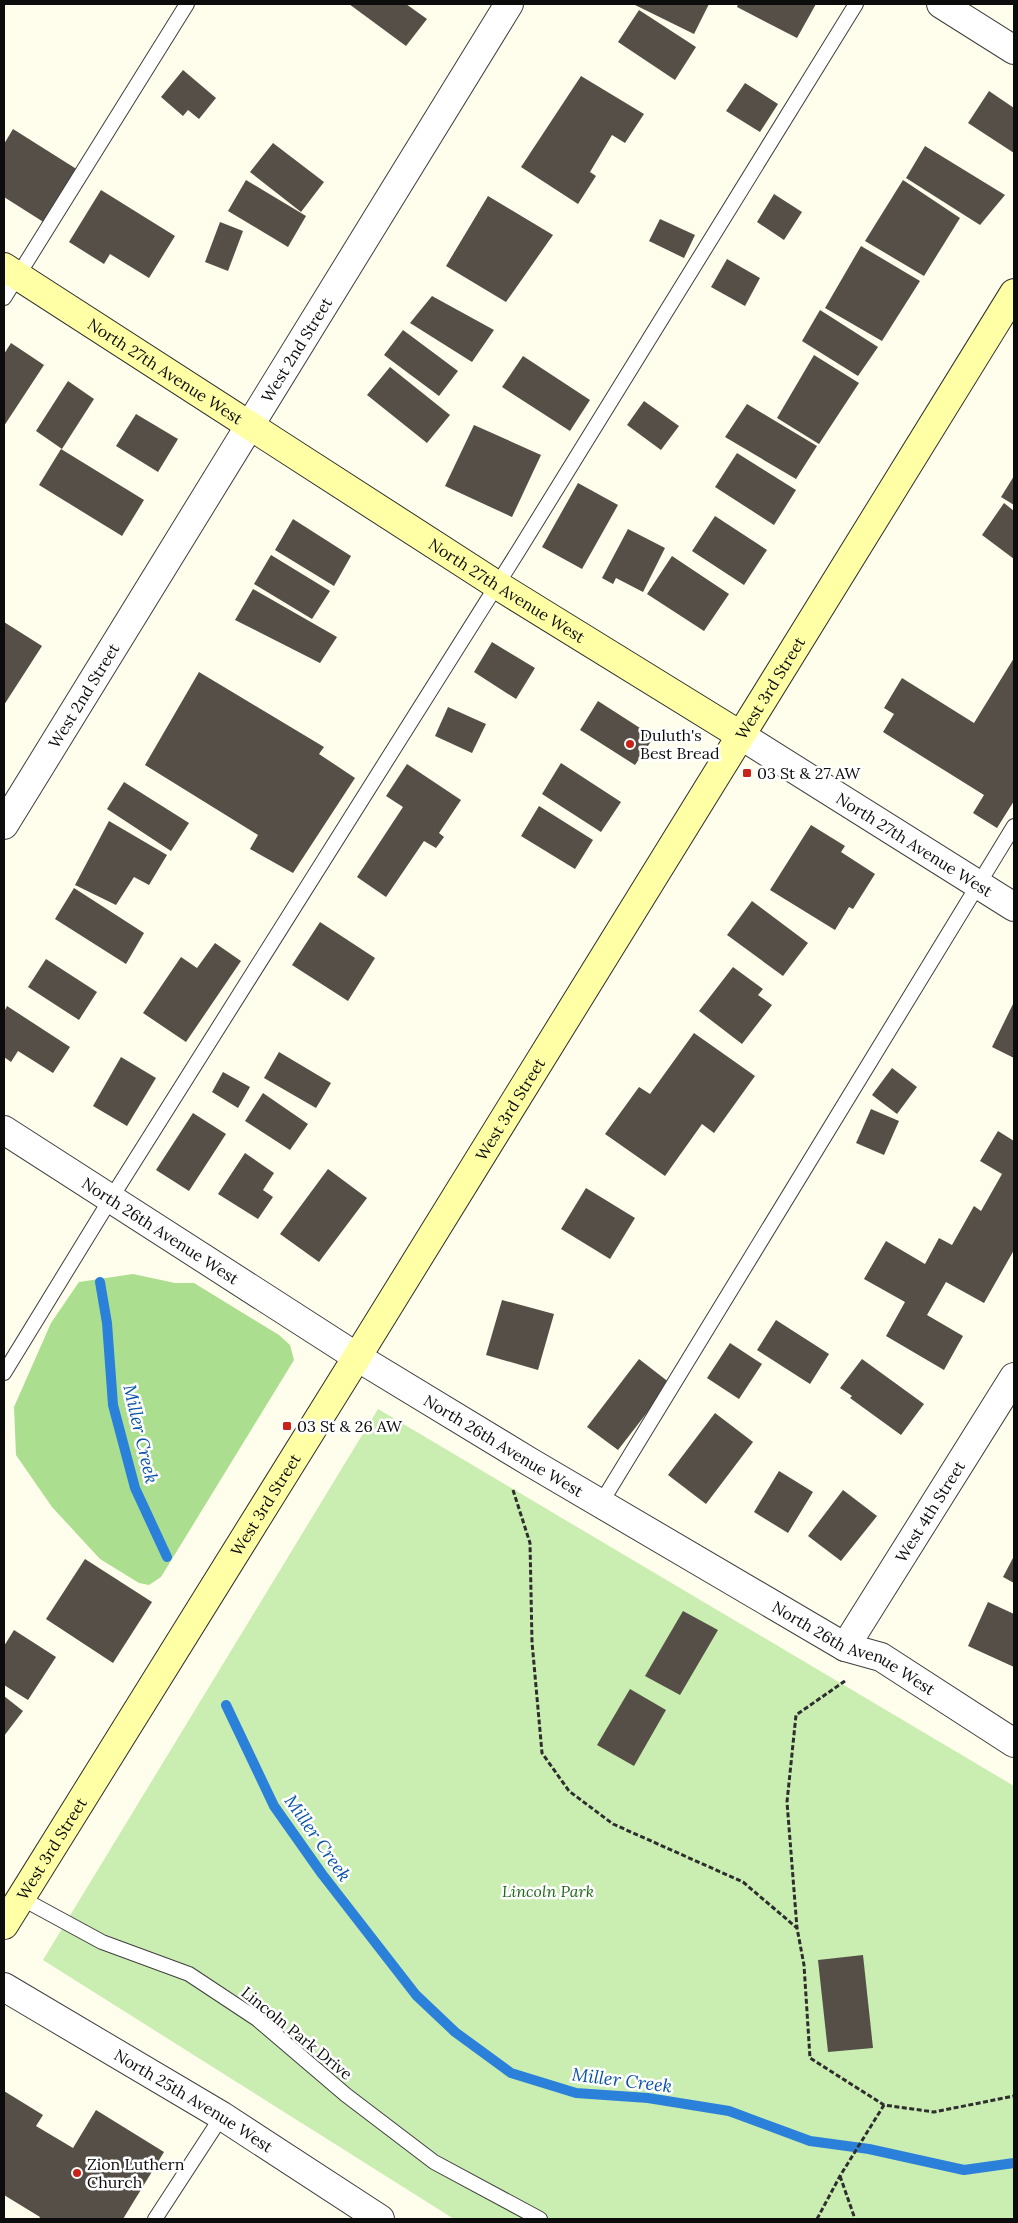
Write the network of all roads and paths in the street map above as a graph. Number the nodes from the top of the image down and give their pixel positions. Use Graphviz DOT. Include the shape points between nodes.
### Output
graph roads {
  1 [pos="187,4"];
  2 [pos="508,4"];
  3 [pos="856,4"];
  4 [pos="941,4"];
  5 [pos="1014,50"];
  6 [pos="8,280"];
  7 [pos="1014,293"];
  8 [pos="250,424"];
  9 [pos="497,585"];
  10 [pos="740,735"];
  11 [pos="4,825"];
  12 [pos="1014,826"];
  13 [pos="977,885"];
  14 [pos="1014,907"];
  15 [pos="4,1130"];
  16 [pos="110,1200"];
  17 [pos="357,1356"];
  18 [pos="4,1373"];
  19 [pos="1014,1377"];
  20 [pos="513,1488"];
  21 [pos="602,1503"];
  22 [pos="845,1647"];
  23 [pos="881,1656"];
  24 [pos="1014,1743"];
  25 [pos="21,1898"];
  26 [pos="4,1924"];
  27 [pos="798,1928"];
  28 [pos="4,1987"];
  29 [pos="1014,2096"];
  30 [pos="884,2105"];
  31 [pos="222,2116"];
  32 [pos="840,2176"];
  33 [pos="155,2219"];
  34 [pos="380,2219"];
  35 [pos="540,2219"];
  36 [pos="817,2219"];
  37 [pos="855,2219"];
  1 -- 6 [label="lane"];
  2 -- 8 [label="street, West 2nd Street"];
  3 -- 9 [label="lane"];
  4 -- 5 [label="street"];
  6 -- 8 [label="main road, North 27th Avenue West"];
  7 -- 10 [label="main road, West 3rd Street"];
  8 -- 9 [label="main road, North 27th Avenue West"];
  8 -- 11 [label="street, West 2nd Street"];
  9 -- 10 [label="main road, North 27th Avenue West"];
  9 -- 16 [label="lane"];
  10 -- 13 [label="street, North 27th Avenue West"];
  10 -- 17 [label="main road, West 3rd Street"];
  12 -- 13 [label="lane"];
  13 -- 14 [label="street, North 27th Avenue West"];
  13 -- 21 [label="lane"];
  15 -- 16 [label="street, North 26th Avenue West"];
  16 -- 17 [label="street, North 26th Avenue West"];
  16 -- 18 [label="lane"];
  17 -- 21 [label="street, North 26th Avenue West"];
  17 -- 25 [label="main road, West 3rd Street"];
  19 -- 22 [label="street, West 4th Street"];
  20 -- 27 [label="path" via="530,1543 532,1642 542,1753 569,1791 612,1824 743,1882"];
  21 -- 22 [label="street, North 26th Avenue West"];
  22 -- 23 [label="street, North 26th Avenue West"];
  23 -- 24 [label="street, North 26th Avenue West"];
  23 -- 27 [label="path" via="796,1715 787,1802"];
  25 -- 26 [label="main road, West 3rd Street"];
  25 -- 35 [label="lane, Lincoln Park Drive" via="102,1942 189,1974 257,2019 346,2095 434,2162"];
  27 -- 30 [label="path" via="804,1965 810,2058"];
  28 -- 31 [label="street, North 25th Avenue West"];
  29 -- 30 [label="path" via="934,2112"];
  30 -- 32 [label="path"];
  31 -- 33 [label="lane"];
  31 -- 34 [label="street, North 25th Avenue West"];
  32 -- 36 [label="path"];
  32 -- 37 [label="path"];
}
